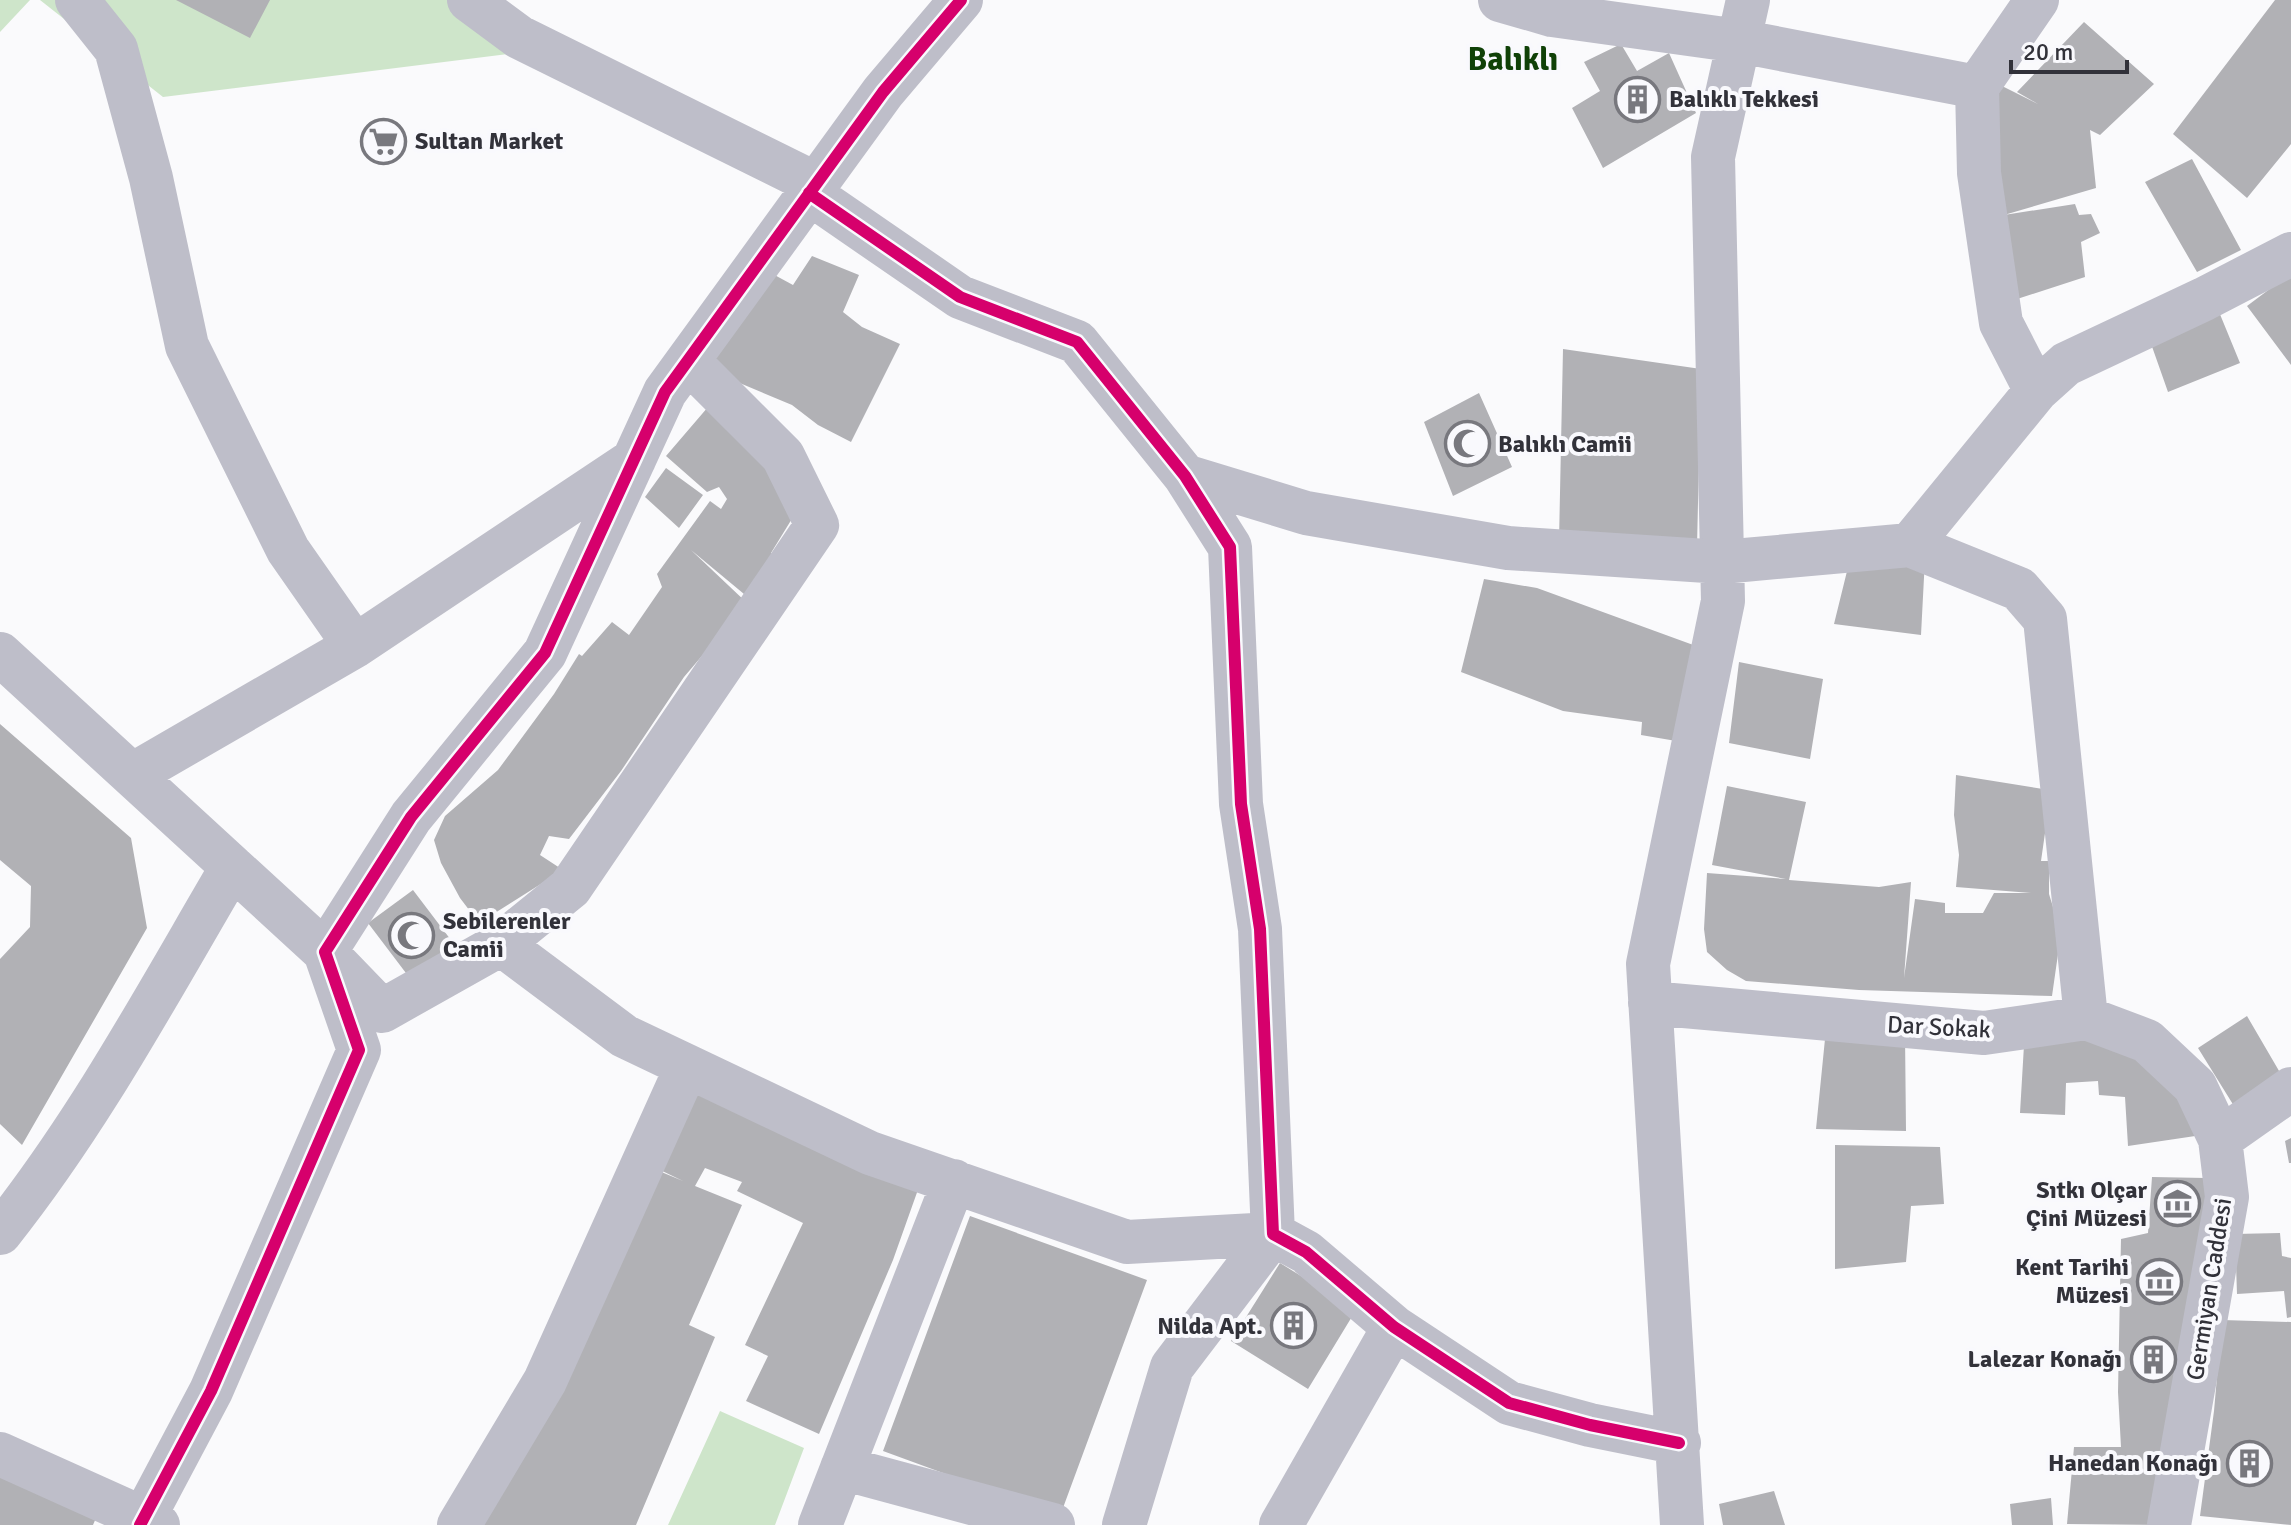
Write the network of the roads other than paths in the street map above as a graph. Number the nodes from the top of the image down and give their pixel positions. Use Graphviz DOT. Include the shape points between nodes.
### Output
graph roads {
  1 [pos="77,0"];
  2 [pos="469,0"];
  3 [pos="961,0"];
  4 [pos="1500,0"];
  5 [pos="2037,0"];
  6 [pos="1744,20"];
  7 [pos="1977,87"];
  8 [pos="813,188"];
  9 [pos="2291,254"];
  10 [pos="688,361"];
  11 [pos="2036,391"];
  12 [pos="634,460"];
  13 [pos="1185,476"];
  14 [pos="1910,545"];
  15 [pos="1722,562"];
  16 [pos="355,646"];
  17 [pos="0,654"];
  18 [pos="132,775"];
  19 [pos="232,867"];
  20 [pos="501,944"];
  21 [pos="325,952"];
  22 [pos="1650,1003"];
  23 [pos="2086,1018"];
  24 [pos="687,1066"];
  25 [pos="2291,1089"];
  26 [pos="2220,1139"];
  27 [pos="954,1181"];
  28 [pos="0,1233"];
  29 [pos="1273,1234"];
  30 [pos="1394,1327"];
  31 [pos="1679,1443"];
  32 [pos="0,1454"];
  33 [pos="842,1468"];
  34 [pos="147,1523"];
  35 [pos="459,1525"];
  36 [pos="820,1525"];
  37 [pos="1053,1525"];
  38 [pos="1124,1525"];
  39 [pos="1281,1525"];
  40 [pos="1682,1525"];
  41 [pos="2169,1525"];
  1 -- 16 [label="street" via="116,49 151,178 187,346 288,550"];
  2 -- 8 [label="street" via="519,37"];
  3 -- 8 [label="street" via="883,92"];
  4 -- 6 [label="street" via="1552,15"];
  5 -- 7 [label="street"];
  6 -- 7 [label="street"];
  6 -- 15 [label="street" via="1713,157"];
  7 -- 11 [label="street" via="1979,173 2001,323"];
  8 -- 10 [label="street"];
  8 -- 13 [label="street" via="960,297 1077,342"];
  9 -- 11 [label="street" via="2066,364"];
  10 -- 12 [label="street" via="665,392"];
  10 -- 20 [label="street" via="783,456 817,525 570,888"];
  11 -- 14 [label="street"];
  12 -- 16 [label="street"];
  12 -- 21 [label="street" via="545,653 411,817"];
  13 -- 15 [label="street" via="1306,513 1508,548"];
  13 -- 29 [label="street" via="1230,547 1241,804 1260,929"];
  14 -- 15 [label="street"];
  14 -- 23 [label="street" via="2019,589 2045,619"];
  15 -- 22 [label="street" via="1723,601 1648,964"];
  16 -- 18 [label="street"];
  17 -- 18 [label="street"];
  18 -- 19 [label="street"];
  19 -- 21 [label="street"];
  19 -- 28 [label="street" via="127,1047 38,1186"];
  20 -- 21 [label="street" via="382,1011"];
  20 -- 24 [label="street" via="624,1036"];
  21 -- 34 [label="street" via="359,1050 211,1391"];
  22 -- 23 [label="street, Dar Sokak" via="1984,1033"];
  22 -- 31 [label="street"];
  23 -- 26 [label="street, Dar Sokak" via="2147,1041 2195,1086"];
  24 -- 27 [label="street" via="870,1153"];
  24 -- 35 [label="street" via="545,1381"];
  25 -- 26 [label="street"];
  26 -- 41 [label="street, Germiyan Caddesi" via="2227,1197"];
  27 -- 29 [label="street" via="1127,1242"];
  27 -- 33 [label="street"];
  29 -- 30 [label="street" via="1306,1252"];
  29 -- 38 [label="street" via="1172,1367"];
  30 -- 31 [label="street" via="1509,1403"];
  30 -- 39 [label="street"];
  31 -- 40 [label="street"];
  32 -- 34 [label="street"];
  33 -- 36 [label="street"];
  33 -- 37 [label="street"];
}
